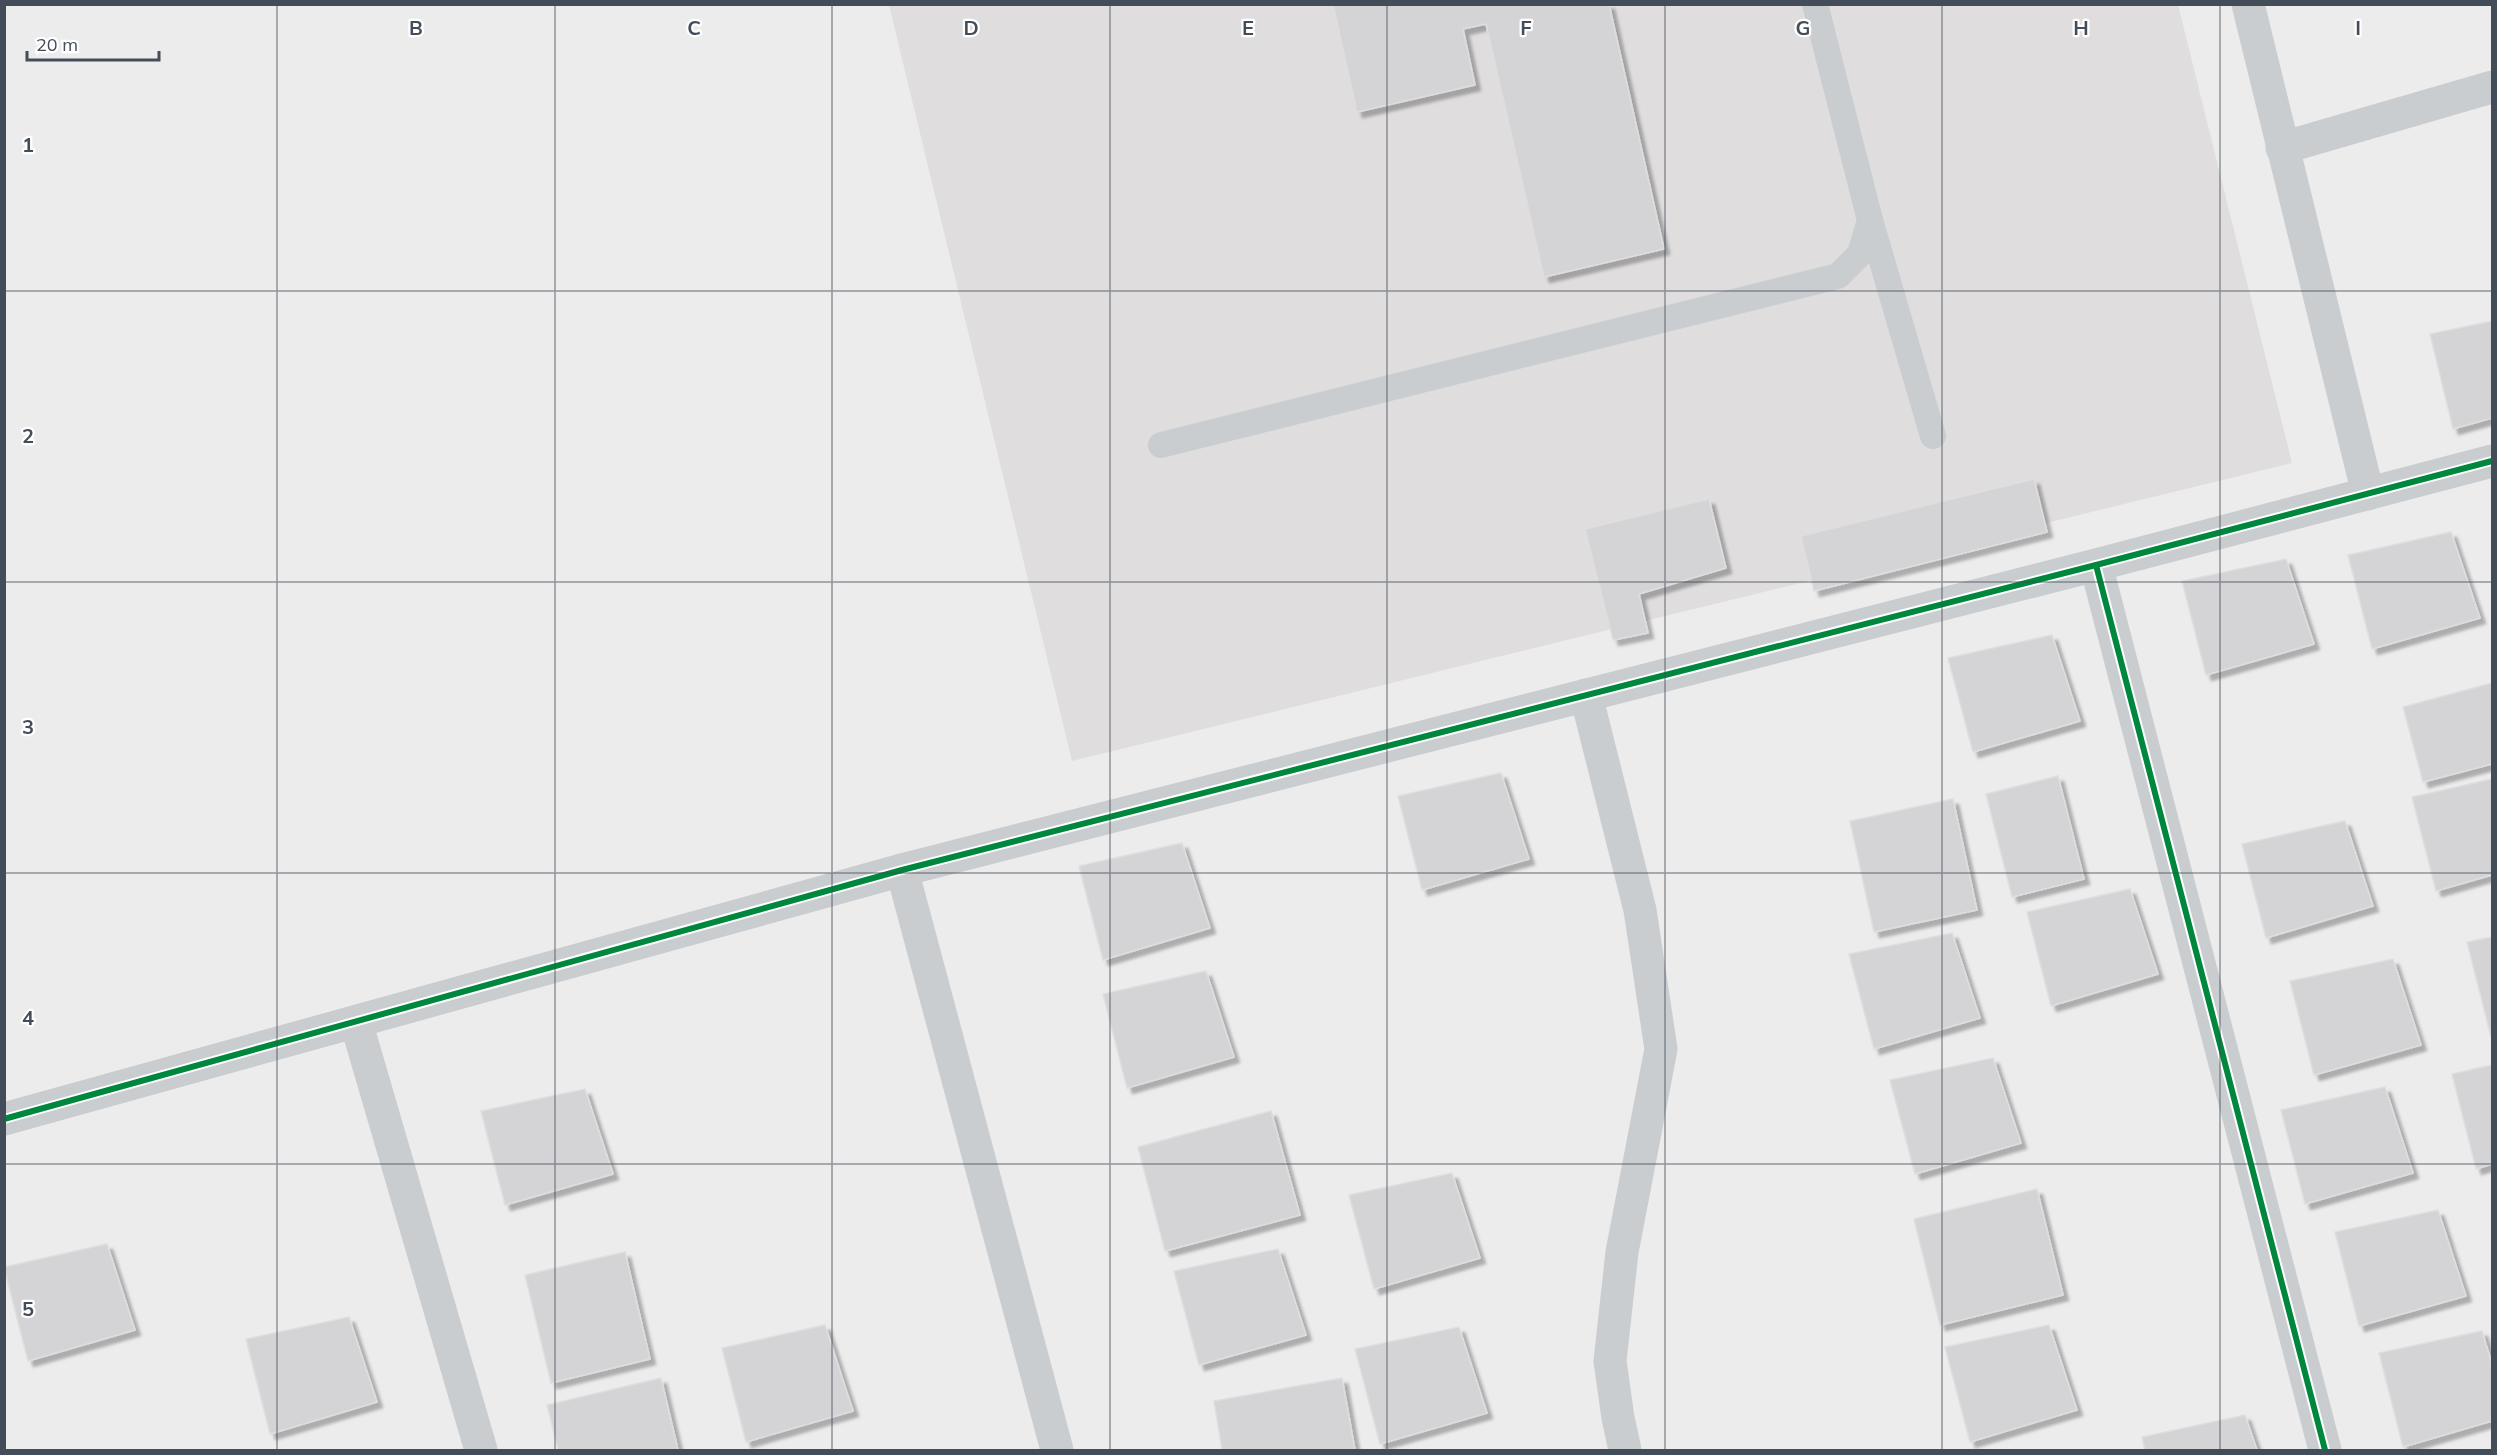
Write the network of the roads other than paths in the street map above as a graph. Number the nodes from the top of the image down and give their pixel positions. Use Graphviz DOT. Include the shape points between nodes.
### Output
graph roads {
  1 [pos="1815,4"];
  2 [pos="2248,4"];
  3 [pos="2493,87"];
  4 [pos="2282,148"];
  5 [pos="1870,220"];
  6 [pos="1933,436"];
  7 [pos="1161,445"];
  8 [pos="2493,461"];
  9 [pos="2368,494"];
  10 [pos="2096,565"];
  11 [pos="1586,695"];
  12 [pos="902,870"];
  13 [pos="356,1022"];
  14 [pos="4,1119"];
  15 [pos="481,1450"];
  16 [pos="1057,1450"];
  17 [pos="1625,1450"];
  18 [pos="2325,1450"];
  1 -- 5 [label="lane"];
  2 -- 4 [label="street"];
  3 -- 4 [label="street"];
  4 -- 9 [label="street"];
  5 -- 6 [label="lane"];
  5 -- 7 [label="lane" via="1860,254 1838,276"];
  8 -- 9 [label="street"];
  9 -- 10 [label="street"];
  10 -- 11 [label="street"];
  10 -- 18 [label="street"];
  11 -- 12 [label="street"];
  11 -- 17 [label="street" via="1640,910 1661,1049 1622,1252 1610,1361"];
  12 -- 13 [label="street"];
  12 -- 16 [label="street"];
  13 -- 14 [label="street"];
  13 -- 15 [label="street"];
}
